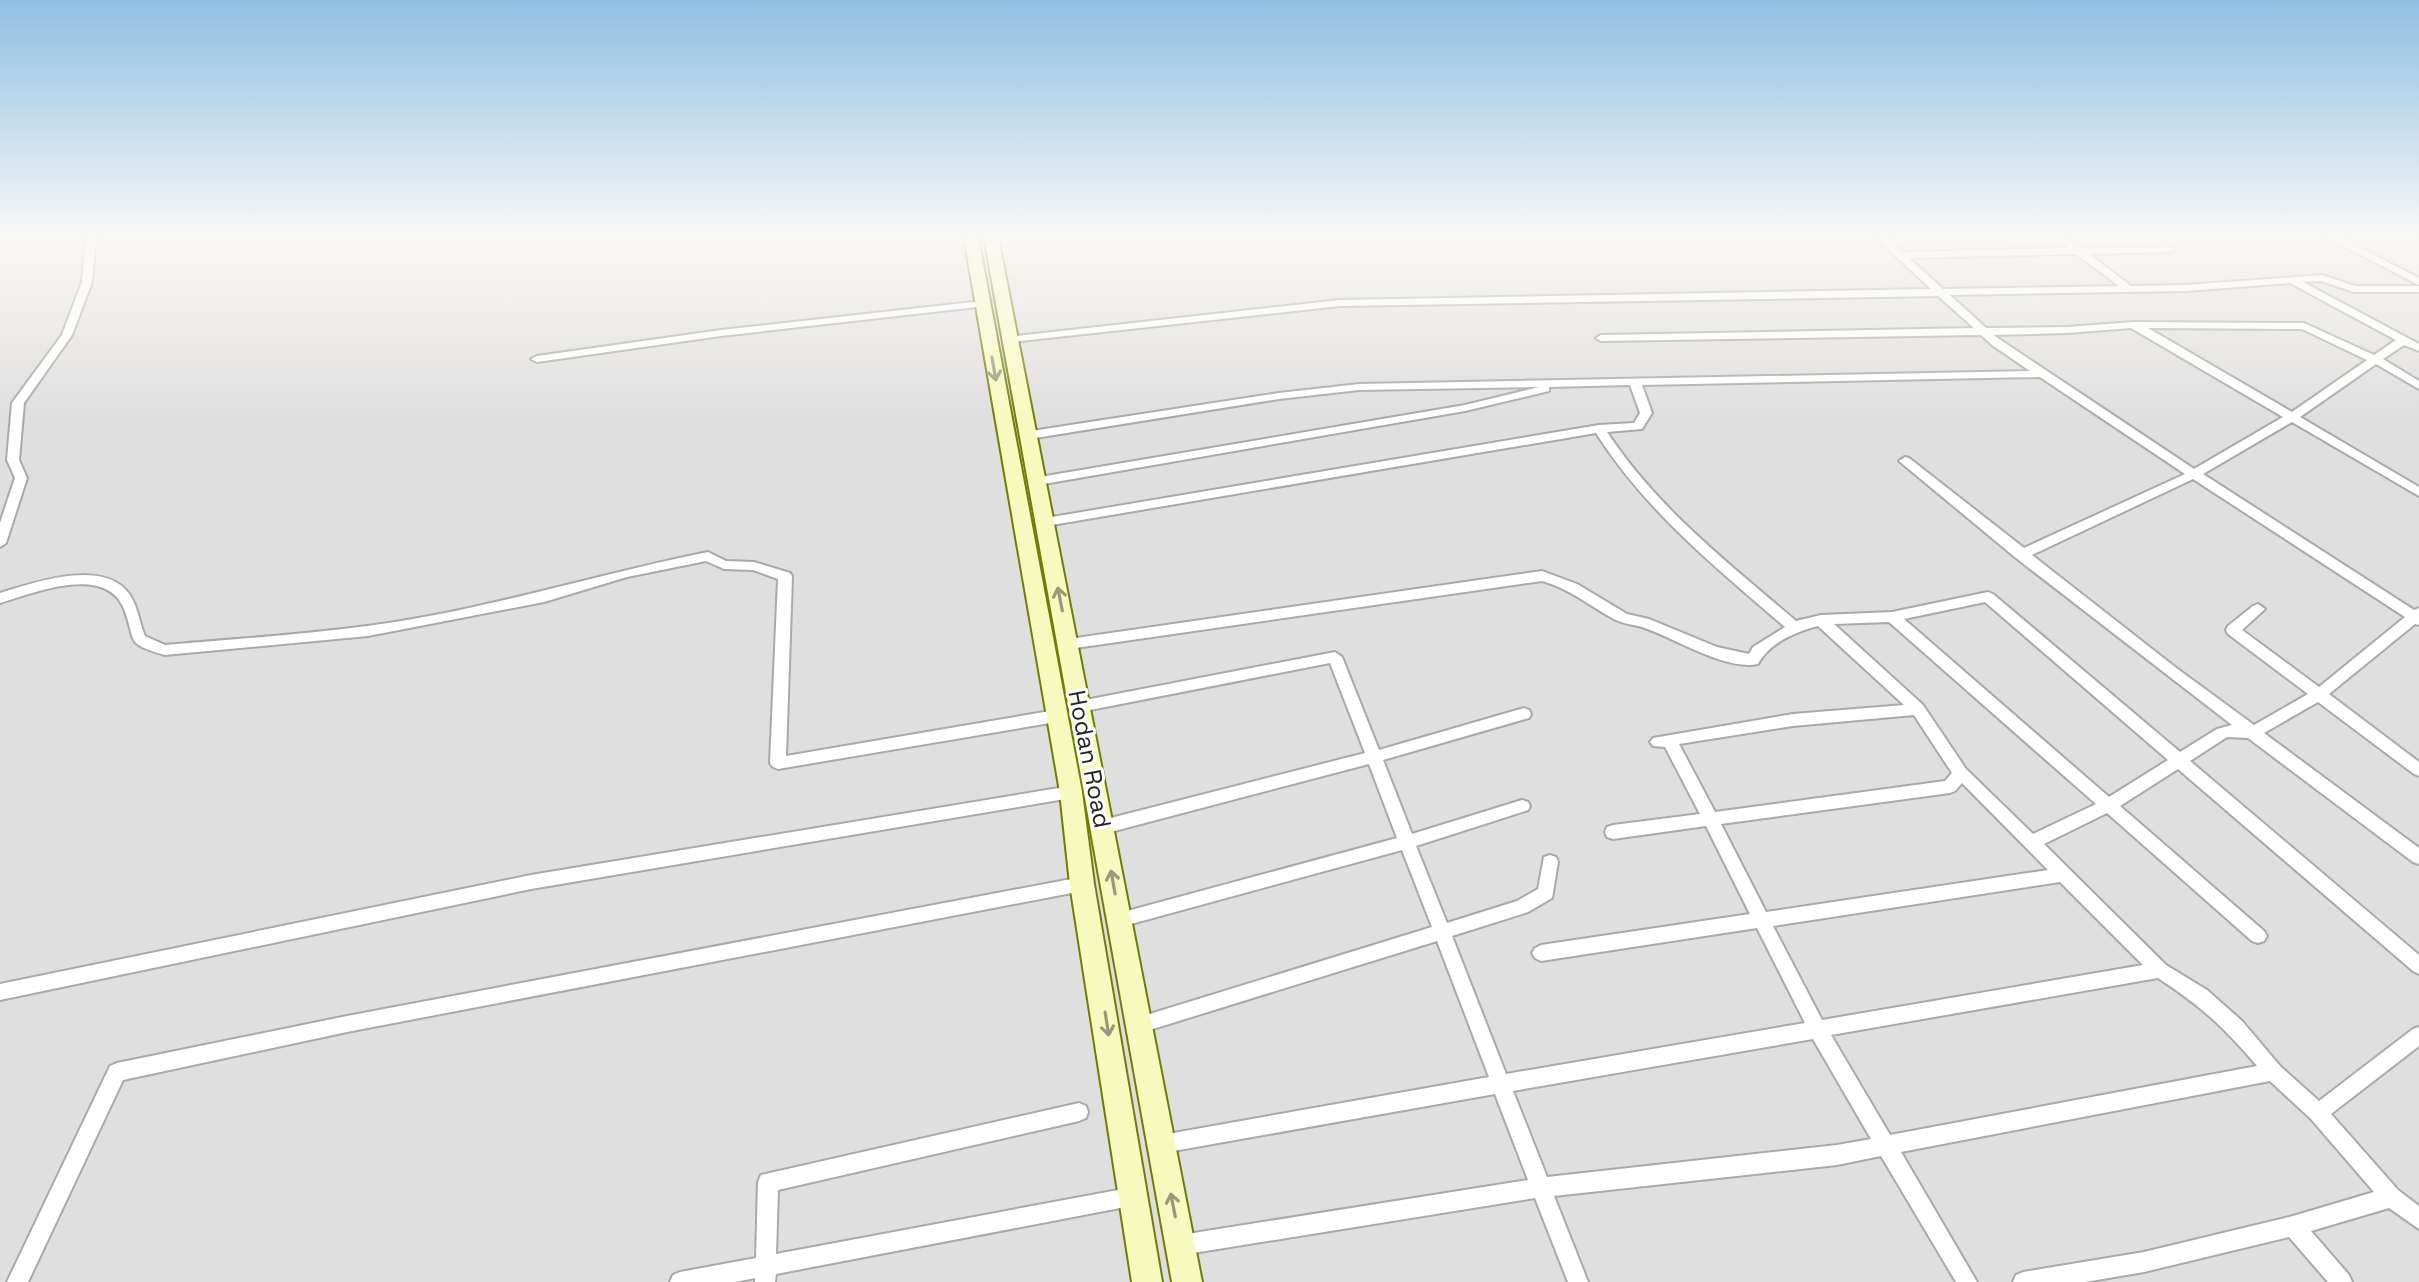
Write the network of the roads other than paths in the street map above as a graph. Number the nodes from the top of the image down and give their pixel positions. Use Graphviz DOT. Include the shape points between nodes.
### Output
graph roads {
  1 [pos="81,297"];
  2 [pos="981,297"];
  3 [pos="1003,297"];
  4 [pos="1676,297"];
  5 [pos="1944,297"];
  6 [pos="2323,297"];
  7 [pos="982,304"];
  8 [pos="2133,325"];
  9 [pos="1983,331"];
  10 [pos="1601,338"];
  11 [pos="1011,339"];
  12 [pos="2404,340"];
  13 [pos="2419,348"];
  14 [pos="537,359"];
  15 [pos="2374,360"];
  16 [pos="2039,374"];
  17 [pos="1635,382"];
  18 [pos="1569,383"];
  19 [pos="2419,386"];
  20 [pos="2293,416"];
  21 [pos="1599,429"];
  22 [pos="1029,435"];
  23 [pos="1905,461"];
  24 [pos="2194,474"];
  25 [pos="1038,481"];
  26 [pos="2419,492"];
  27 [pos="1046,522"];
  28 [pos="0,543"];
  29 [pos="2021,555"];
  30 [pos="0,598"];
  31 [pos="2258,609"];
  32 [pos="2417,616"];
  33 [pos="1892,617"];
  34 [pos="1821,620"];
  35 [pos="1794,627"];
  36 [pos="1069,644"];
  37 [pos="2320,695"];
  38 [pos="1080,706"];
  39 [pos="1918,709"];
  40 [pos="1524,714"];
  41 [pos="1056,716"];
  42 [pos="2253,732"];
  43 [pos="1374,757"];
  44 [pos="2177,762"];
  45 [pos="2419,770"];
  46 [pos="1961,773"];
  47 [pos="1071,792"];
  48 [pos="1522,806"];
  49 [pos="2107,806"];
  50 [pos="1711,817"];
  51 [pos="1103,827"];
  52 [pos="1613,832"];
  53 [pos="1407,842"];
  54 [pos="2031,843"];
  55 [pos="2419,857"];
  56 [pos="1550,862"];
  57 [pos="2062,875"];
  58 [pos="1082,884"];
  59 [pos="1120,920"];
  60 [pos="1761,921"];
  61 [pos="1443,933"];
  62 [pos="2258,936"];
  63 [pos="1541,953"];
  64 [pos="2419,966"];
  65 [pos="2160,970"];
  66 [pos="0,992"];
  67 [pos="1140,1025"];
  68 [pos="1819,1030"];
  69 [pos="2419,1035"];
  70 [pos="2273,1072"];
  71 [pos="1501,1081"];
  72 [pos="1079,1112"];
  73 [pos="2318,1113"];
  74 [pos="1162,1144"];
  75 [pos="1884,1147"];
  76 [pos="1543,1187"];
  77 [pos="1134,1197"];
  78 [pos="2391,1197"];
  79 [pos="2419,1219"];
  80 [pos="2293,1226"];
  81 [pos="1181,1245"];
  82 [pos="766,1274"];
  83 [pos="17,1282"];
  84 [pos="680,1282"];
  85 [pos="1147,1282"];
  86 [pos="1187,1282"];
  87 [pos="1578,1282"];
  88 [pos="1967,1282"];
  89 [pos="2023,1282"];
  90 [pos="2342,1282"];
  1 -- 28 [label="street" via="67,335 18,403 13,460 21,478"];
  2 -- 7 [label="main road, Hodan Road"];
  3 -- 11 [label="main road, Hodan Road"];
  4 -- 11 [label="street" via="1340,303"];
  5 -- 9 [label="street"];
  6 -- 12 [label="street"];
  7 -- 14 [label="street"];
  7 -- 41 [label="main road, Hodan Road, one-way"];
  8 -- 9 [label="street"];
  8 -- 15 [label="street" via="2304,326"];
  8 -- 20 [label="street"];
  9 -- 10 [label="street"];
  9 -- 16 [label="street"];
  11 -- 22 [label="main road, Hodan Road"];
  12 -- 13 [label="street"];
  12 -- 15 [label="street"];
  15 -- 19 [label="street"];
  15 -- 20 [label="street"];
  16 -- 17 [label="street"];
  16 -- 24 [label="street"];
  17 -- 18 [label="street"];
  17 -- 21 [label="street" via="1646,413 1638,426"];
  18 -- 22 [label="street" via="1359,387"];
  18 -- 25 [label="street" via="1465,408"];
  20 -- 24 [label="street"];
  20 -- 26 [label="street"];
  21 -- 27 [label="street"];
  21 -- 35 [label="street" via="1615,458 1674,522"];
  22 -- 25 [label="main road, Hodan Road"];
  23 -- 29 [label="street"];
  24 -- 29 [label="street"];
  24 -- 32 [label="street"];
  25 -- 27 [label="main road, Hodan Road"];
  36 -- 27 [label="main road, Hodan Road, one-way"];
  29 -- 42 [label="street"];
  30 -- 41 [label="street" via="80,578 110,585 129,605 133,630 146,644 165,650 368,631 544,597 708,556 724,565 754,566 785,576 778,763"];
  31 -- 37 [label="street" via="2233,630"];
  32 -- 37 [label="street"];
  33 -- 34 [label="street"];
  33 -- 44 [label="street" via="1988,597"];
  33 -- 49 [label="street"];
  34 -- 35 [label="street"];
  34 -- 39 [label="street"];
  35 -- 36 [label="street" via="1753,660 1723,657 1647,623 1622,618 1556,580 1527,576"];
  36 -- 38 [label="main road, Hodan Road"];
  37 -- 42 [label="street"];
  37 -- 45 [label="street"];
  38 -- 43 [label="street" via="1335,657"];
  38 -- 51 [label="main road, Hodan Road"];
  39 -- 46 [label="street"];
  39 -- 50 [label="street" via="1793,720 1664,742"];
  40 -- 43 [label="street"];
  41 -- 47 [label="main road, Hodan Road"];
  42 -- 44 [label="street" via="2228,731"];
  42 -- 55 [label="street"];
  43 -- 51 [label="street"];
  43 -- 53 [label="street"];
  44 -- 49 [label="street"];
  44 -- 64 [label="street"];
  46 -- 50 [label="street" via="1950,787"];
  46 -- 54 [label="street"];
  47 -- 58 [label="main road, Hodan Road"];
  47 -- 66 [label="street" via="531,882"];
  48 -- 53 [label="street"];
  49 -- 54 [label="street"];
  49 -- 62 [label="street"];
  50 -- 52 [label="street"];
  50 -- 60 [label="street"];
  59 -- 51 [label="main road, Hodan Road, one-way"];
  53 -- 59 [label="street"];
  53 -- 61 [label="street"];
  54 -- 57 [label="street"];
  56 -- 61 [label="street" via="1546,893 1522,907"];
  57 -- 60 [label="street"];
  57 -- 65 [label="street"];
  58 -- 77 [label="main road, Hodan Road, one-way"];
  58 -- 83 [label="street" via="117,1072"];
  59 -- 67 [label="main road, Hodan Road"];
  60 -- 63 [label="street"];
  60 -- 68 [label="street"];
  61 -- 67 [label="street"];
  61 -- 71 [label="street"];
  65 -- 68 [label="street"];
  65 -- 70 [label="street" via="2236,1027"];
  67 -- 74 [label="main road, Hodan Road"];
  68 -- 71 [label="street"];
  68 -- 75 [label="street"];
  69 -- 73 [label="street"];
  70 -- 73 [label="street"];
  70 -- 75 [label="street"];
  71 -- 74 [label="street"];
  71 -- 76 [label="street"];
  72 -- 82 [label="street" via="768,1182"];
  73 -- 78 [label="street"];
  81 -- 74 [label="main road, Hodan Road, one-way"];
  75 -- 76 [label="street"];
  75 -- 88 [label="street"];
  76 -- 81 [label="street"];
  76 -- 87 [label="street"];
  77 -- 82 [label="street"];
  77 -- 85 [label="main road, Hodan Road"];
  78 -- 79 [label="street"];
  78 -- 80 [label="street"];
  80 -- 89 [label="street" via="2144,1262"];
  80 -- 90 [label="street"];
  81 -- 86 [label="main road, Hodan Road"];
  82 -- 84 [label="street"];
}
